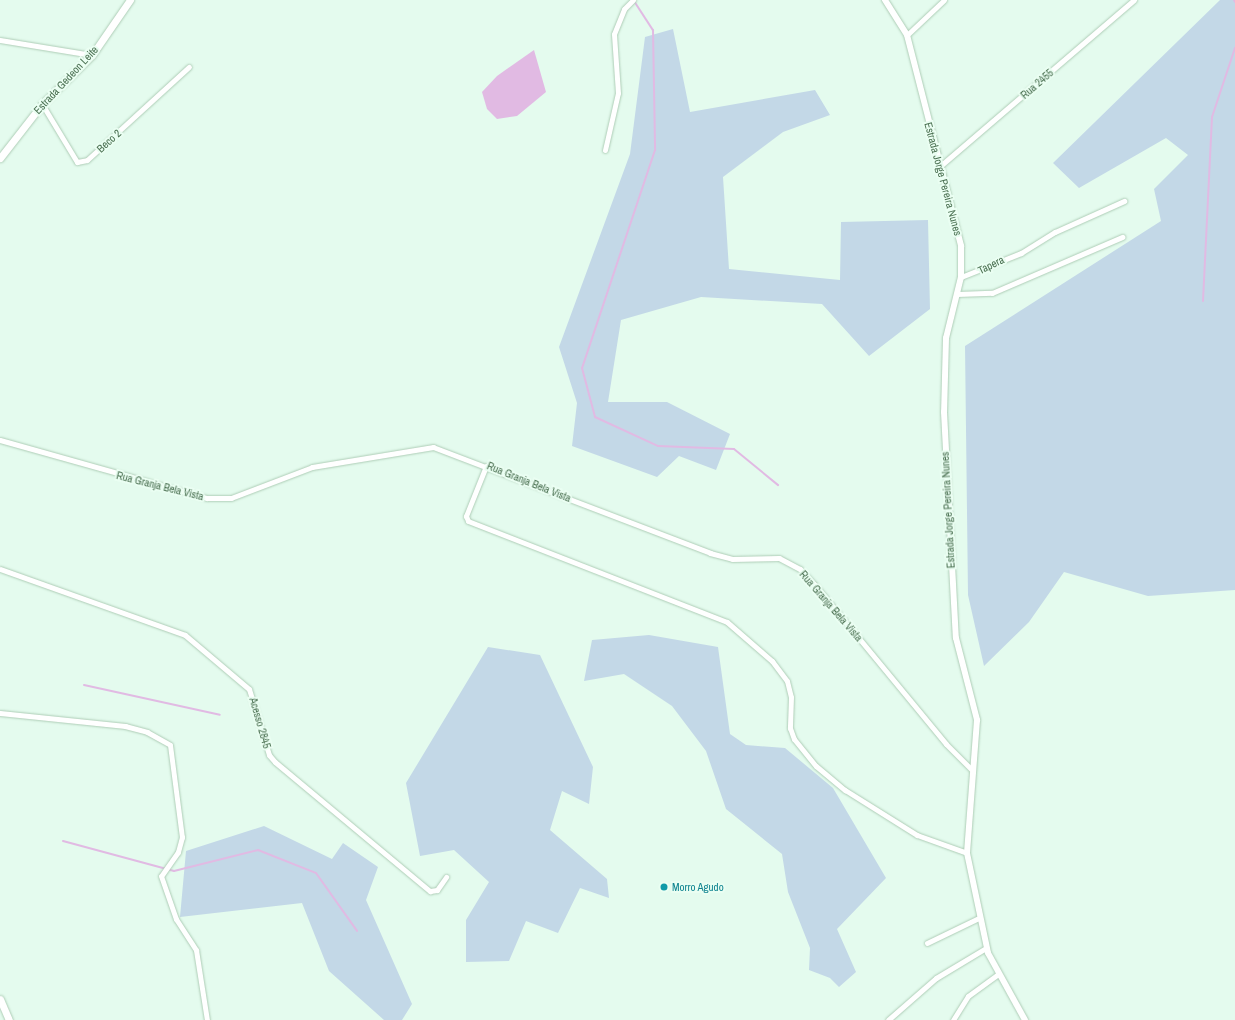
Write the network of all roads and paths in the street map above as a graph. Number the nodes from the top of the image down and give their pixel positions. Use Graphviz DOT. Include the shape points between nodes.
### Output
graph roads {
  1 [pos="130,0"];
  2 [pos="633,0"];
  3 [pos="885,0"];
  4 [pos="944,0"];
  5 [pos="1134,0"];
  6 [pos="907,35"];
  7 [pos="0,40"];
  8 [pos="92,55"];
  9 [pos="189,67"];
  10 [pos="42,104"];
  11 [pos="605,150"];
  12 [pos="0,158"];
  13 [pos="938,168"];
  14 [pos="1124,201"];
  15 [pos="1122,237"];
  16 [pos="962,277"];
  17 [pos="957,294"];
  18 [pos="0,440"];
  19 [pos="486,466"];
  20 [pos="0,569"];
  21 [pos="0,714"];
  22 [pos="971,769"];
  23 [pos="967,853"];
  24 [pos="446,877"];
  25 [pos="978,918"];
  26 [pos="927,943"];
  27 [pos="986,948"];
  28 [pos="998,974"];
  29 [pos="0,999"];
  30 [pos="8,1020"];
  31 [pos="207,1020"];
  32 [pos="888,1020"];
  33 [pos="953,1020"];
  34 [pos="1025,1020"];
  1 -- 8 [label="main road, Estrada Gedeon Leite"];
  2 -- 11 [label="street" via="624,9 614,34 618,93"];
  3 -- 6 [label="street, Estrada Jorge Pereira Nunes"];
  4 -- 6 [label="street"];
  5 -- 13 [label="street, Rua 2455"];
  6 -- 13 [label="street, Estrada Jorge Pereira Nunes"];
  7 -- 8 [label="street"];
  8 -- 10 [label="main road, Estrada Gedeon Leite"];
  9 -- 10 [label="street, Beco 2" via="87,160 77,162"];
  10 -- 12 [label="main road, Estrada Gedeon Leite"];
  13 -- 16 [label="street, Estrada Jorge Pereira Nunes" via="961,246"];
  14 -- 16 [label="street, Tapera" via="1055,232 1021,253"];
  15 -- 17 [label="street" via="992,293"];
  16 -- 17 [label="street, Estrada Jorge Pereira Nunes"];
  17 -- 22 [label="street, Estrada Jorge Pereira Nunes" via="946,338 944,412 956,638 977,720"];
  18 -- 19 [label="street, Rua Granja Bela Vista" via="207,498 231,498 312,467 426,447 442,449"];
  19 -- 22 [label="street, Rua Granja Bela Vista" via="717,555 789,562 815,585 946,744"];
  19 -- 23 [label="street" via="466,516 468,521 727,622 772,661 787,681 791,697 790,728 794,740 816,766 845,790 917,834"];
  20 -- 24 [label="street, Acesso 2845" via="186,635 249,689 265,745 275,762 430,891 437,890"];
  21 -- 31 [label="street" via="125,726 147,732 170,744 182,837 178,852 161,876 176,919 196,950"];
  22 -- 23 [label="street, Estrada Jorge Pereira Nunes"];
  23 -- 25 [label="street, Estrada Jorge Pereira Nunes"];
  25 -- 26 [label="street"];
  25 -- 27 [label="street, Estrada Jorge Pereira Nunes"];
  27 -- 28 [label="street, Estrada Jorge Pereira Nunes"];
  27 -- 32 [label="street" via="936,978"];
  28 -- 33 [label="street" via="968,996"];
  28 -- 34 [label="street, Estrada Jorge Pereira Nunes"];
  29 -- 30 [label="main road"];
}
